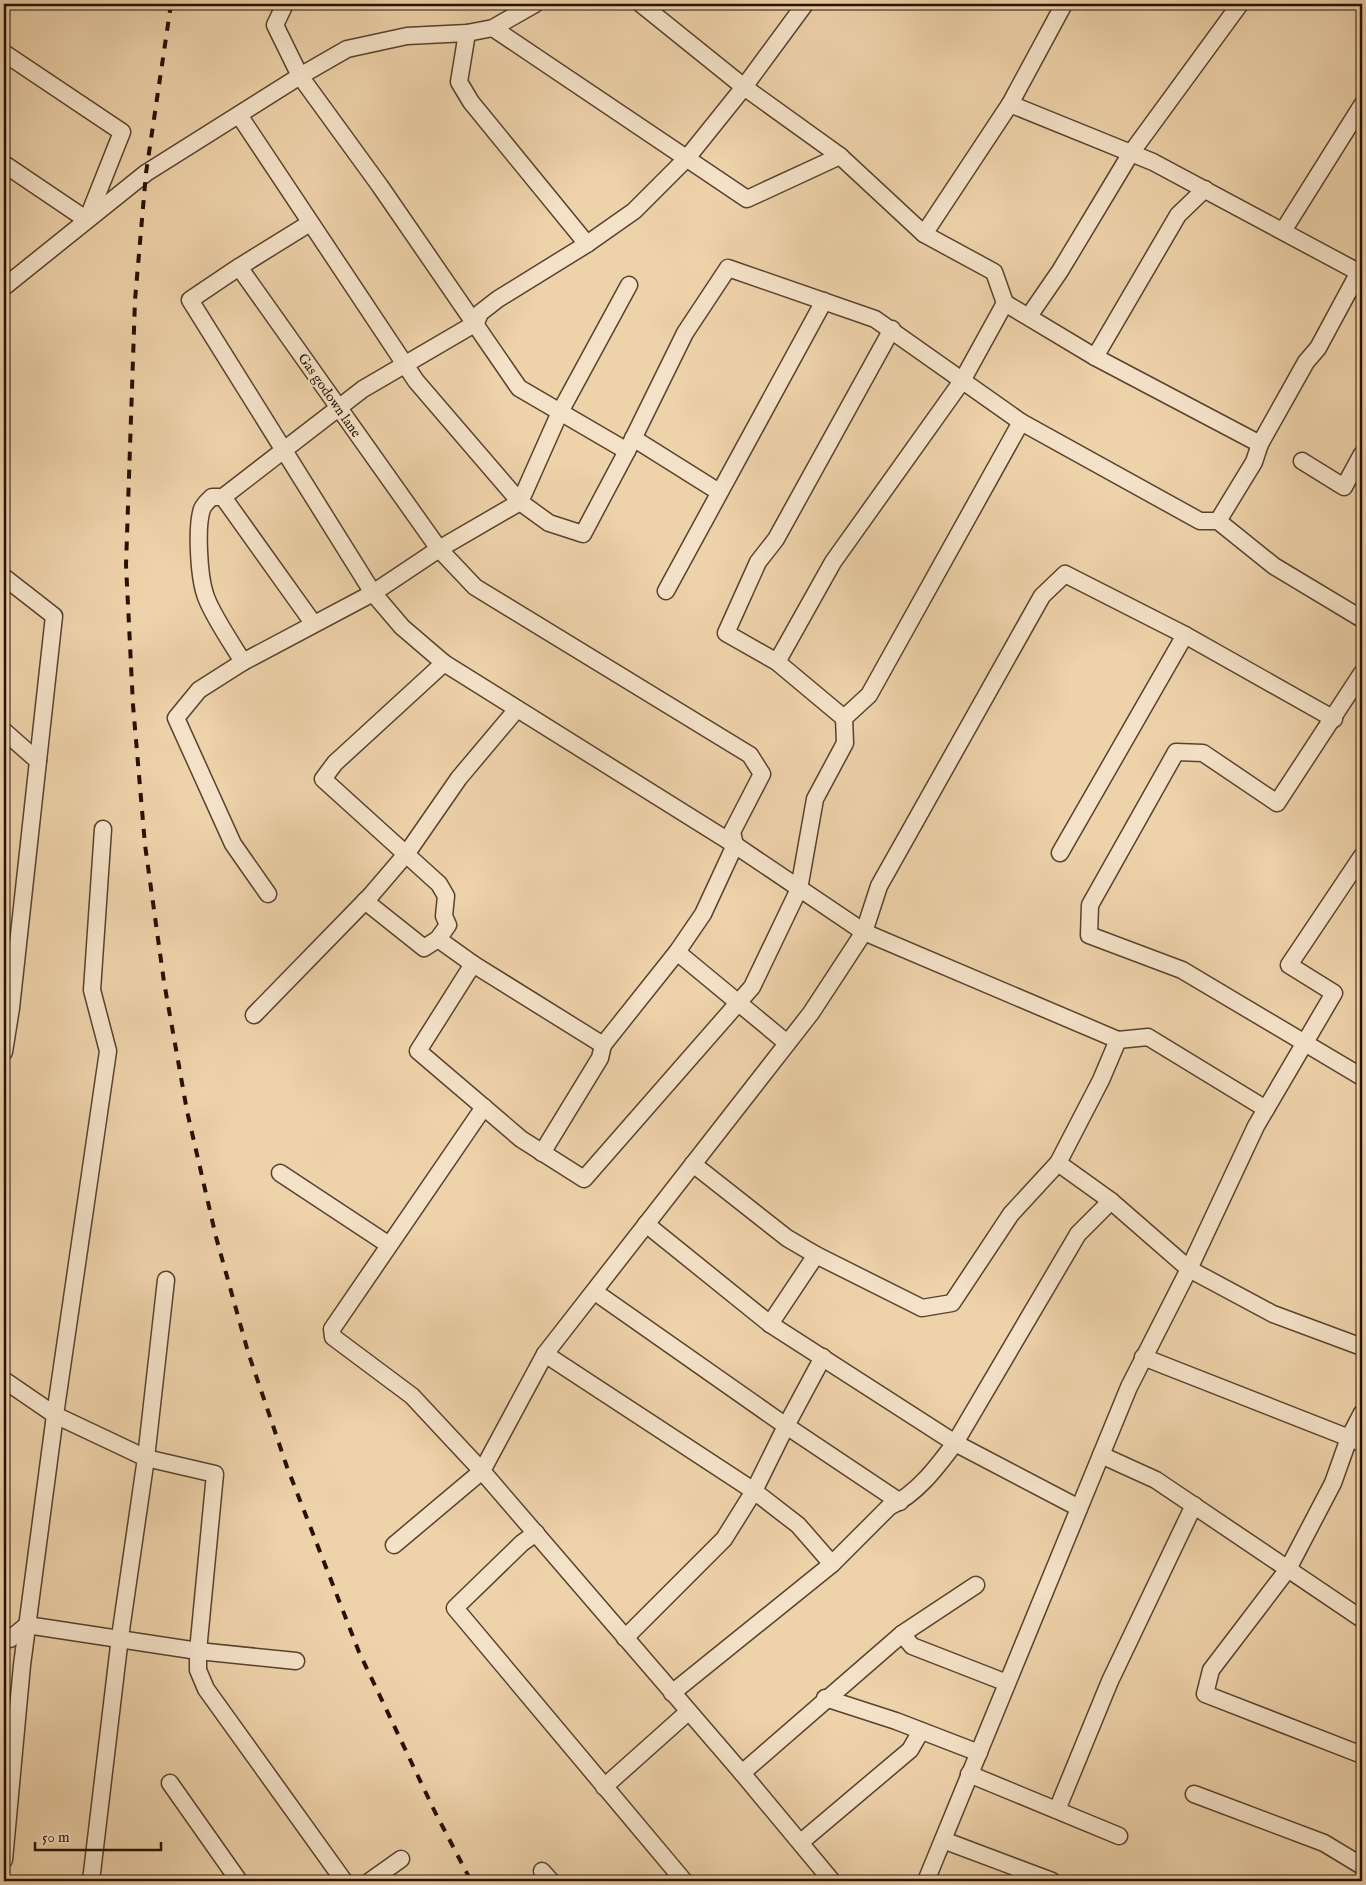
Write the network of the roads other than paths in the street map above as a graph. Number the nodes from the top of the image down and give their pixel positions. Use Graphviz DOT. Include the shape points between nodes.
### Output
graph roads {
  1 [pos="285,4"];
  2 [pos="535,4"];
  3 [pos="641,4"];
  4 [pos="805,4"];
  5 [pos="1064,4"];
  6 [pos="1240,4"];
  7 [pos="493,28"];
  8 [pos="467,33"];
  9 [pos="4,53"];
  10 [pos="300,76"];
  11 [pos="744,87"];
  12 [pos="1010,104"];
  13 [pos="1362,105"];
  14 [pos="239,115"];
  15 [pos="1131,153"];
  16 [pos="840,156"];
  17 [pos="687,158"];
  18 [pos="4,164"];
  19 [pos="1205,189"];
  20 [pos="87,220"];
  21 [pos="310,223"];
  22 [pos="1283,231"];
  23 [pos="924,234"];
  24 [pos="587,244"];
  25 [pos="239,267"];
  26 [pos="1361,273"];
  27 [pos="6,283"];
  28 [pos="629,284"];
  29 [pos="824,301"];
  30 [pos="1005,303"];
  31 [pos="1029,316"];
  32 [pos="476,323"];
  33 [pos="892,329"];
  34 [pos="1095,357"];
  35 [pos="405,364"];
  36 [pos="962,381"];
  37 [pos="339,408"];
  38 [pos="560,412"];
  39 [pos="1021,422"];
  40 [pos="630,444"];
  41 [pos="1260,444"];
  42 [pos="283,450"];
  43 [pos="1362,454"];
  44 [pos="1302,461"];
  45 [pos="719,492"];
  46 [pos="223,497"];
  47 [pos="520,502"];
  48 [pos="1218,521"];
  49 [pos="438,549"];
  50 [pos="4,577"];
  51 [pos="666,591"];
  52 [pos="373,593"];
  53 [pos="1362,618"];
  54 [pos="313,623"];
  55 [pos="1185,635"];
  56 [pos="243,662"];
  57 [pos="776,662"];
  58 [pos="444,663"];
  59 [pos="1362,673"];
  60 [pos="517,709"];
  61 [pos="844,718"];
  62 [pos="1334,719"];
  63 [pos="4,731"];
  64 [pos="38,761"];
  65 [pos="103,829"];
  66 [pos="735,844"];
  67 [pos="406,853"];
  68 [pos="1060,853"];
  69 [pos="1362,856"];
  70 [pos="799,889"];
  71 [pos="268,894"];
  72 [pos="365,902"];
  73 [pos="864,932"];
  74 [pos="438,939"];
  75 [pos="676,952"];
  76 [pos="473,964"];
  77 [pos="737,1004"];
  78 [pos="7,1006"];
  79 [pos="254,1016"];
  80 [pos="1118,1040"];
  81 [pos="787,1043"];
  82 [pos="1305,1043"];
  83 [pos="602,1045"];
  84 [pos="4,1052"];
  85 [pos="1362,1077"];
  86 [pos="484,1107"];
  87 [pos="1266,1109"];
  88 [pos="542,1153"];
  89 [pos="1058,1163"];
  90 [pos="692,1164"];
  91 [pos="280,1173"];
  92 [pos="1111,1202"];
  93 [pos="646,1224"];
  94 [pos="389,1245"];
  95 [pos="816,1255"];
  96 [pos="1190,1269"];
  97 [pos="166,1280"];
  98 [pos="595,1292"];
  99 [pos="770,1324"];
  100 [pos="1362,1347"];
  101 [pos="545,1354"];
  102 [pos="823,1357"];
  103 [pos="1143,1357"];
  104 [pos="4,1380"];
  105 [pos="1362,1413"];
  106 [pos="55,1415"];
  107 [pos="786,1426"];
  108 [pos="1356,1441"];
  109 [pos="955,1443"];
  110 [pos="1101,1455"];
  111 [pos="146,1458"];
  112 [pos="482,1471"];
  113 [pos="754,1491"];
  114 [pos="900,1502"];
  115 [pos="1194,1505"];
  116 [pos="1079,1508"];
  117 [pos="536,1532"];
  118 [pos="394,1545"];
  119 [pos="832,1564"];
  120 [pos="1288,1569"];
  121 [pos="976,1585"];
  122 [pos="1362,1619"];
  123 [pos="27,1624"];
  124 [pos="902,1634"];
  125 [pos="120,1637"];
  126 [pos="625,1638"];
  127 [pos="10,1641"];
  128 [pos="198,1651"];
  129 [pos="296,1661"];
  130 [pos="1007,1683"];
  131 [pos="672,1693"];
  132 [pos="826,1698"];
  133 [pos="688,1712"];
  134 [pos="921,1731"];
  135 [pos="979,1753"];
  136 [pos="1361,1753"];
  137 [pos="742,1773"];
  138 [pos="969,1774"];
  139 [pos="170,1783"];
  140 [pos="604,1787"];
  141 [pos="1194,1794"];
  142 [pos="1057,1810"];
  143 [pos="1119,1836"];
  144 [pos="943,1840"];
  145 [pos="800,1842"];
  146 [pos="401,1859"];
  147 [pos="4,1860"];
  148 [pos="1362,1866"];
  149 [pos="91,1881"];
  150 [pos="238,1881"];
  151 [pos="344,1881"];
  152 [pos="370,1881"];
  153 [pos="684,1881"];
  154 [pos="832,1881"];
  155 [pos="926,1881"];
  156 [pos="1052,1881"];
  1 -- 10 [label="street" via="275,25"];
  2 -- 7 [label="street"];
  3 -- 11 [label="street"];
  4 -- 11 [label="street"];
  5 -- 12 [label="street"];
  6 -- 15 [label="street"];
  7 -- 8 [label="street"];
  7 -- 17 [label="street"];
  8 -- 10 [label="street" via="407,36 347,49"];
  8 -- 24 [label="street" via="459,82 470,102"];
  9 -- 20 [label="street" via="122,132"];
  10 -- 14 [label="street"];
  10 -- 32 [label="street"];
  11 -- 16 [label="street"];
  11 -- 17 [label="street"];
  12 -- 15 [label="street"];
  12 -- 23 [label="street"];
  13 -- 22 [label="street"];
  14 -- 20 [label="street" via="146,173"];
  14 -- 21 [label="street"];
  15 -- 19 [label="street"];
  15 -- 31 [label="street"];
  16 -- 17 [label="street" via="747,198"];
  16 -- 23 [label="street"];
  17 -- 24 [label="street" via="634,211"];
  18 -- 20 [label="street"];
  19 -- 22 [label="street"];
  19 -- 34 [label="street" via="1178,215"];
  20 -- 27 [label="street"];
  21 -- 25 [label="street"];
  21 -- 35 [label="street"];
  22 -- 26 [label="street"];
  23 -- 30 [label="street" via="994,272"];
  24 -- 32 [label="street" via="498,299 480,313"];
  25 -- 37 [label="street, Gas godown lane"];
  25 -- 42 [label="street" via="190,300"];
  26 -- 41 [label="street"];
  28 -- 38 [label="street"];
  29 -- 33 [label="street" via="875,319"];
  29 -- 40 [label="street" via="728,268 685,333"];
  29 -- 45 [label="street"];
  30 -- 31 [label="street"];
  30 -- 36 [label="street"];
  31 -- 34 [label="street"];
  32 -- 35 [label="street"];
  32 -- 38 [label="street" via="519,388"];
  33 -- 36 [label="street"];
  33 -- 57 [label="street" via="776,540 758,562 726,633"];
  34 -- 41 [label="street"];
  35 -- 37 [label="street"];
  35 -- 47 [label="street"];
  36 -- 39 [label="street"];
  36 -- 57 [label="street" via="833,562"];
  37 -- 42 [label="street"];
  37 -- 49 [label="street, Gas godown lane"];
  38 -- 40 [label="street"];
  38 -- 47 [label="street"];
  39 -- 48 [label="street" via="1200,521"];
  39 -- 61 [label="street" via="869,694"];
  40 -- 45 [label="street"];
  40 -- 47 [label="street" via="583,534 549,523"];
  41 -- 48 [label="street" via="1254,462"];
  42 -- 46 [label="street"];
  42 -- 52 [label="street"];
  43 -- 44 [label="street" via="1344,488"];
  45 -- 51 [label="street"];
  46 -- 54 [label="street"];
  46 -- 56 [label="street" via="212,497 202,509 205,595"];
  47 -- 49 [label="street"];
  48 -- 53 [label="street" via="1274,566"];
  49 -- 52 [label="street"];
  49 -- 66 [label="street, Gas godown lane" via="476,587 750,755 762,774 732,832"];
  50 -- 64 [label="street" via="54,616"];
  52 -- 54 [label="street"];
  52 -- 58 [label="street" via="402,627"];
  54 -- 56 [label="street"];
  55 -- 62 [label="street"];
  55 -- 68 [label="street"];
  55 -- 73 [label="street" via="1065,574 1042,596 879,886"];
  56 -- 71 [label="street" via="199,690 176,718 233,844"];
  57 -- 61 [label="street"];
  58 -- 60 [label="street"];
  58 -- 67 [label="street" via="335,763 323,779"];
  59 -- 62 [label="street"];
  60 -- 66 [label="street"];
  60 -- 67 [label="street" via="459,778"];
  61 -- 70 [label="street" via="846,743 815,799"];
  62 -- 82 [label="street" via="1277,803 1203,753 1176,752 1090,905 1089,935 1182,970"];
  63 -- 64 [label="street"];
  64 -- 78 [label="street"];
  65 -- 106 [label="street" via="92,990 108,1051"];
  66 -- 70 [label="street"];
  66 -- 75 [label="street" via="703,914"];
  67 -- 72 [label="street"];
  67 -- 74 [label="street" via="439,884 446,896 444,916 448,925"];
  69 -- 82 [label="street" via="1289,965 1334,993"];
  70 -- 73 [label="street"];
  70 -- 77 [label="street" via="752,987"];
  72 -- 74 [label="street" via="424,948"];
  72 -- 79 [label="street"];
  73 -- 80 [label="street"];
  73 -- 81 [label="street" via="811,1013"];
  74 -- 76 [label="street"];
  75 -- 77 [label="street"];
  75 -- 83 [label="street"];
  76 -- 83 [label="street"];
  76 -- 86 [label="street" via="418,1051"];
  77 -- 81 [label="street"];
  77 -- 88 [label="street" via="584,1179"];
  78 -- 84 [label="street"];
  80 -- 87 [label="street" via="1148,1038"];
  80 -- 89 [label="street"];
  81 -- 90 [label="street"];
  82 -- 85 [label="street"];
  82 -- 87 [label="street"];
  83 -- 88 [label="street" via="600,1058"];
  86 -- 88 [label="street"];
  86 -- 94 [label="street"];
  87 -- 96 [label="street"];
  89 -- 92 [label="street"];
  89 -- 95 [label="street" via="1011,1214 952,1303 922,1308"];
  90 -- 93 [label="street"];
  90 -- 95 [label="street" via="787,1238"];
  91 -- 94 [label="street"];
  92 -- 96 [label="street"];
  92 -- 109 [label="street" via="1078,1234"];
  93 -- 98 [label="street"];
  93 -- 99 [label="street"];
  94 -- 112 [label="street" via="332,1329 333,1337 412,1396"];
  95 -- 99 [label="street"];
  96 -- 100 [label="street" via="1272,1314"];
  96 -- 103 [label="street"];
  97 -- 111 [label="street"];
  98 -- 101 [label="street"];
  98 -- 107 [label="street"];
  99 -- 102 [label="street"];
  101 -- 112 [label="street"];
  101 -- 113 [label="street"];
  102 -- 107 [label="street"];
  102 -- 109 [label="street"];
  103 -- 108 [label="street"];
  103 -- 110 [label="street"];
  104 -- 106 [label="street"];
  105 -- 108 [label="street"];
  106 -- 111 [label="street"];
  106 -- 123 [label="street"];
  107 -- 113 [label="street"];
  107 -- 114 [label="street"];
  108 -- 120 [label="street"];
  109 -- 114 [label="street" via="930,1475"];
  109 -- 116 [label="street"];
  110 -- 115 [label="street" via="1156,1480"];
  110 -- 116 [label="street"];
  111 -- 125 [label="street"];
  111 -- 128 [label="street" via="215,1474"];
  112 -- 117 [label="street"];
  112 -- 118 [label="street"];
  113 -- 119 [label="street" via="798,1525"];
  113 -- 126 [label="street" via="724,1539"];
  114 -- 119 [label="street" via="889,1507"];
  115 -- 120 [label="street"];
  115 -- 142 [label="street" via="1110,1681"];
  116 -- 130 [label="street"];
  117 -- 126 [label="street"];
  117 -- 140 [label="street" via="455,1608"];
  119 -- 131 [label="street"];
  120 -- 122 [label="street"];
  120 -- 136 [label="street" via="1212,1670 1205,1694"];
  121 -- 124 [label="street"];
  123 -- 125 [label="street"];
  123 -- 127 [label="street"];
  124 -- 130 [label="street" via="912,1646"];
  124 -- 132 [label="street"];
  125 -- 128 [label="street"];
  125 -- 149 [label="street"];
  126 -- 131 [label="street"];
  127 -- 147 [label="street"];
  128 -- 129 [label="street"];
  128 -- 151 [label="street" via="198,1670 206,1689"];
  130 -- 135 [label="street"];
  131 -- 133 [label="street"];
  132 -- 134 [label="street"];
  132 -- 137 [label="street"];
  133 -- 137 [label="street"];
  133 -- 140 [label="street"];
  134 -- 135 [label="street"];
  134 -- 145 [label="street" via="910,1750"];
  135 -- 138 [label="street"];
  137 -- 145 [label="street"];
  138 -- 142 [label="street"];
  138 -- 144 [label="street"];
  139 -- 150 [label="street"];
  140 -- 153 [label="street"];
  141 -- 148 [label="street" via="1324,1843"];
  142 -- 143 [label="street"];
  144 -- 155 [label="street"];
  144 -- 156 [label="street"];
  145 -- 154 [label="street"];
  146 -- 152 [label="street"];
}
